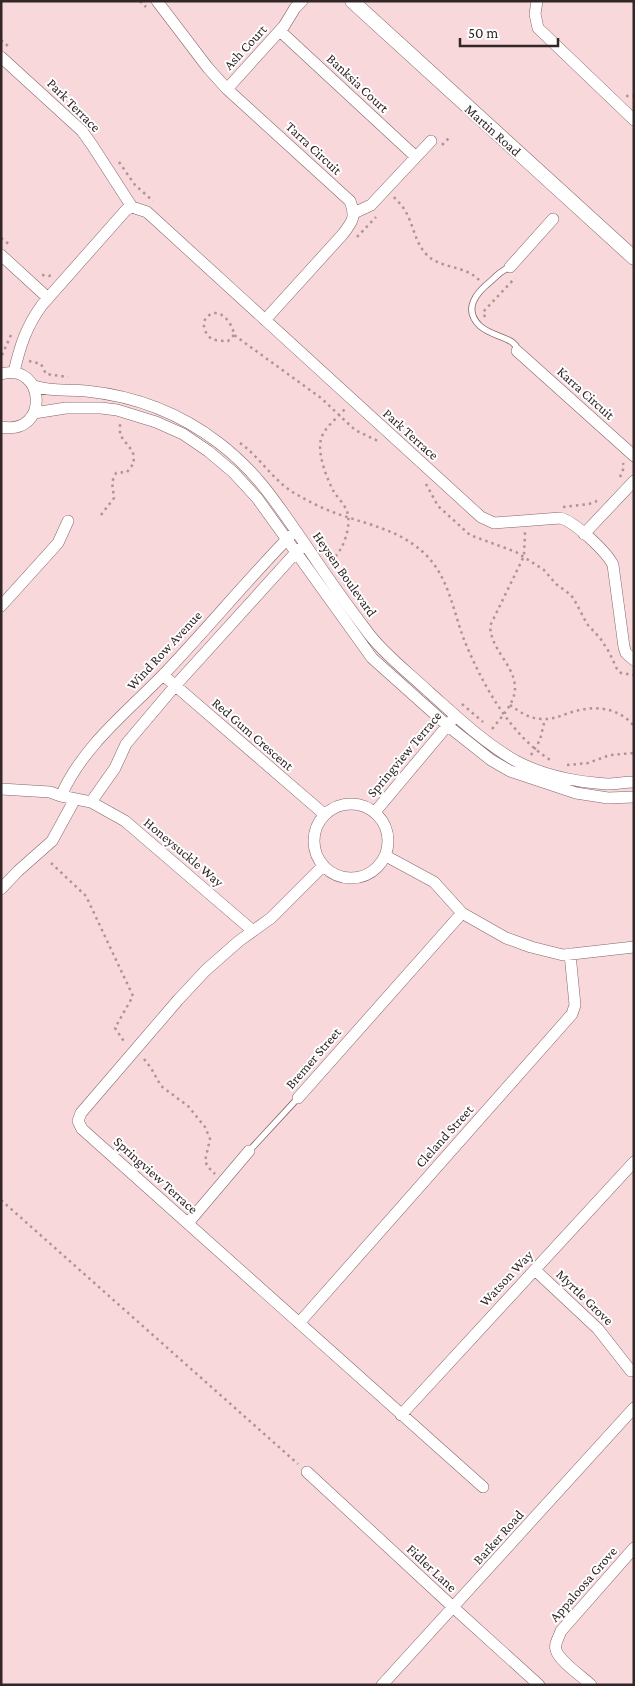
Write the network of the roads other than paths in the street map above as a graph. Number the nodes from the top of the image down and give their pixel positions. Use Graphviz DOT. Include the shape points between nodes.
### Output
graph roads {
  1 [pos="157,1"];
  2 [pos="302,1"];
  3 [pos="352,1"];
  4 [pos="536,1"];
  5 [pos="280,31"];
  6 [pos="1,57"];
  7 [pos="227,89"];
  8 [pos="633,118"];
  9 [pos="431,141"];
  10 [pos="416,157"];
  11 [pos="132,207"];
  12 [pos="354,213"];
  13 [pos="553,219"];
  14 [pos="1,255"];
  15 [pos="634,258"];
  16 [pos="510,267"];
  17 [pos="48,298"];
  18 [pos="265,320"];
  19 [pos="517,352"];
  20 [pos="14,372"];
  21 [pos="1,374"];
  22 [pos="34,386"];
  23 [pos="34,412"];
  24 [pos="1,427"];
  25 [pos="634,456"];
  26 [pos="634,481"];
  27 [pos="68,521"];
  28 [pos="296,530"];
  29 [pos="584,534"];
  30 [pos="287,539"];
  31 [pos="304,543"];
  32 [pos="296,553"];
  33 [pos="1,606"];
  34 [pos="634,660"];
  35 [pos="163,675"];
  36 [pos="175,686"];
  37 [pos="452,721"];
  38 [pos="634,782"];
  39 [pos="1,789"];
  40 [pos="61,796"];
  41 [pos="634,797"];
  42 [pos="75,799"];
  43 [pos="92,802"];
  44 [pos="375,812"];
  45 [pos="324,814"];
  46 [pos="386,856"];
  47 [pos="323,866"];
  48 [pos="1,889"];
  49 [pos="462,913"];
  50 [pos="253,931"];
  51 [pos="634,947"];
  52 [pos="570,954"];
  53 [pos="298,1098"];
  54 [pos="249,1151"];
  55 [pos="633,1163"];
  56 [pos="188,1223"];
  57 [pos="535,1270"];
  58 [pos="298,1323"];
  59 [pos="631,1371"];
  60 [pos="634,1408"];
  61 [pos="401,1415"];
  62 [pos="307,1472"];
  63 [pos="483,1487"];
  64 [pos="634,1548"];
  65 [pos="454,1608"];
  66 [pos="382,1685"];
  67 [pos="539,1685"];
  68 [pos="591,1685"];
  1 -- 7 [label="street, Tarra Circuit"];
  2 -- 5 [label="street, Ash Court"];
  3 -- 15 [label="street, Martin Road"];
  4 -- 8 [label="street" via="538,28"];
  5 -- 7 [label="street, Ash Court"];
  5 -- 10 [label="street, Banksia Court"];
  6 -- 11 [label="street, Park Terrace" via="82,132"];
  7 -- 12 [label="street, Tarra Circuit" via="350,201"];
  9 -- 10 [label="street"];
  10 -- 12 [label="street" via="371,205"];
  11 -- 17 [label="street"];
  11 -- 18 [label="street, Park Terrace" via="147,212"];
  12 -- 18 [label="street" via="352,223 343,234"];
  13 -- 16 [label="street"];
  14 -- 17 [label="street"];
  16 -- 19 [label="lane" via="477,293 472,310 475,320 485,330 512,342"];
  17 -- 20 [label="street" via="32,319 21,343"];
  18 -- 29 [label="street, Park Terrace" via="481,518 494,523 565,519"];
  19 -- 25 [label="street, Karra Circuit"];
  20 -- 21 [label="street"];
  20 -- 22 [label="street"];
  22 -- 23 [label="street" via="37,395"];
  22 -- 28 [label="street, Heysen Boulevard" via="125,397 183,420 250,470"];
  23 -- 24 [label="street" via="21,426"];
  23 -- 30 [label="street, Heysen Boulevard" via="101,408 137,415 177,432 208,450 243,481"];
  26 -- 29 [label="street"];
  27 -- 33 [label="street" via="58,543"];
  28 -- 30 [label="street, Wind Row Avenue"];
  28 -- 31 [label="street, Heysen Boulevard"];
  29 -- 34 [label="street, Park Terrace" via="613,565 624,647"];
  30 -- 32 [label="street, Heysen Boulevard"];
  30 -- 35 [label="street, Wind Row Avenue"];
  31 -- 32 [label="street"];
  31 -- 37 [label="street, Heysen Boulevard" via="378,644"];
  32 -- 36 [label="street"];
  32 -- 37 [label="street, Heysen Boulevard" via="372,658"];
  35 -- 36 [label="street, Red Gum Crescent"];
  35 -- 40 [label="street, Wind Row Avenue" via="88,752"];
  36 -- 43 [label="street" via="126,744 115,768"];
  36 -- 45 [label="street, Red Gum Crescent"];
  37 -- 38 [label="street, Heysen Boulevard" via="516,761 537,770 608,784"];
  37 -- 41 [label="street, Heysen Boulevard" via="491,760 510,771 576,793 608,798"];
  37 -- 44 [label="street, Springview Terrace"];
  39 -- 40 [label="street, Honeysuckle Way" via="50,792"];
  40 -- 42 [label="street, Honeysuckle Way"];
  42 -- 43 [label="street, Honeysuckle Way"];
  42 -- 48 [label="street" via="52,840"];
  43 -- 50 [label="street, Honeysuckle Way" via="125,821"];
  44 -- 45 [label="street" via="355,803 338,806"];
  44 -- 46 [label="street" via="388,832"];
  45 -- 47 [label="street" via="314,834 316,851"];
  46 -- 47 [label="street" via="369,874 357,878 344,878"];
  46 -- 49 [label="street" via="434,882"];
  47 -- 50 [label="street, Springview Terrace" via="271,918"];
  49 -- 52 [label="street" via="506,938 562,955"];
  49 -- 53 [label="street, Bremer Street"];
  50 -- 56 [label="street, Springview Terrace" via="217,960 178,1000 81,1113 78,1121 82,1129"];
  51 -- 52 [label="street"];
  52 -- 58 [label="street, Cleland Street" via="575,1005 572,1014"];
  53 -- 54 [label="lane, Bremer Street"];
  54 -- 56 [label="street, Bremer Street"];
  55 -- 57 [label="street, Watson Way"];
  56 -- 58 [label="street, Springview Terrace"];
  57 -- 59 [label="street, Myrtle Grove" via="598,1329"];
  57 -- 61 [label="street, Watson Way"];
  58 -- 61 [label="street, Springview Terrace"];
  60 -- 65 [label="street, Barker Road"];
  61 -- 63 [label="street, Springview Terrace"];
  62 -- 65 [label="street, Fidler Lane"];
  64 -- 68 [label="street, Appaloosa Grove" via="561,1631 557,1640 556,1650 562,1659"];
  65 -- 66 [label="street, Barker Road"];
  65 -- 67 [label="street, Fidler Lane"];
}
